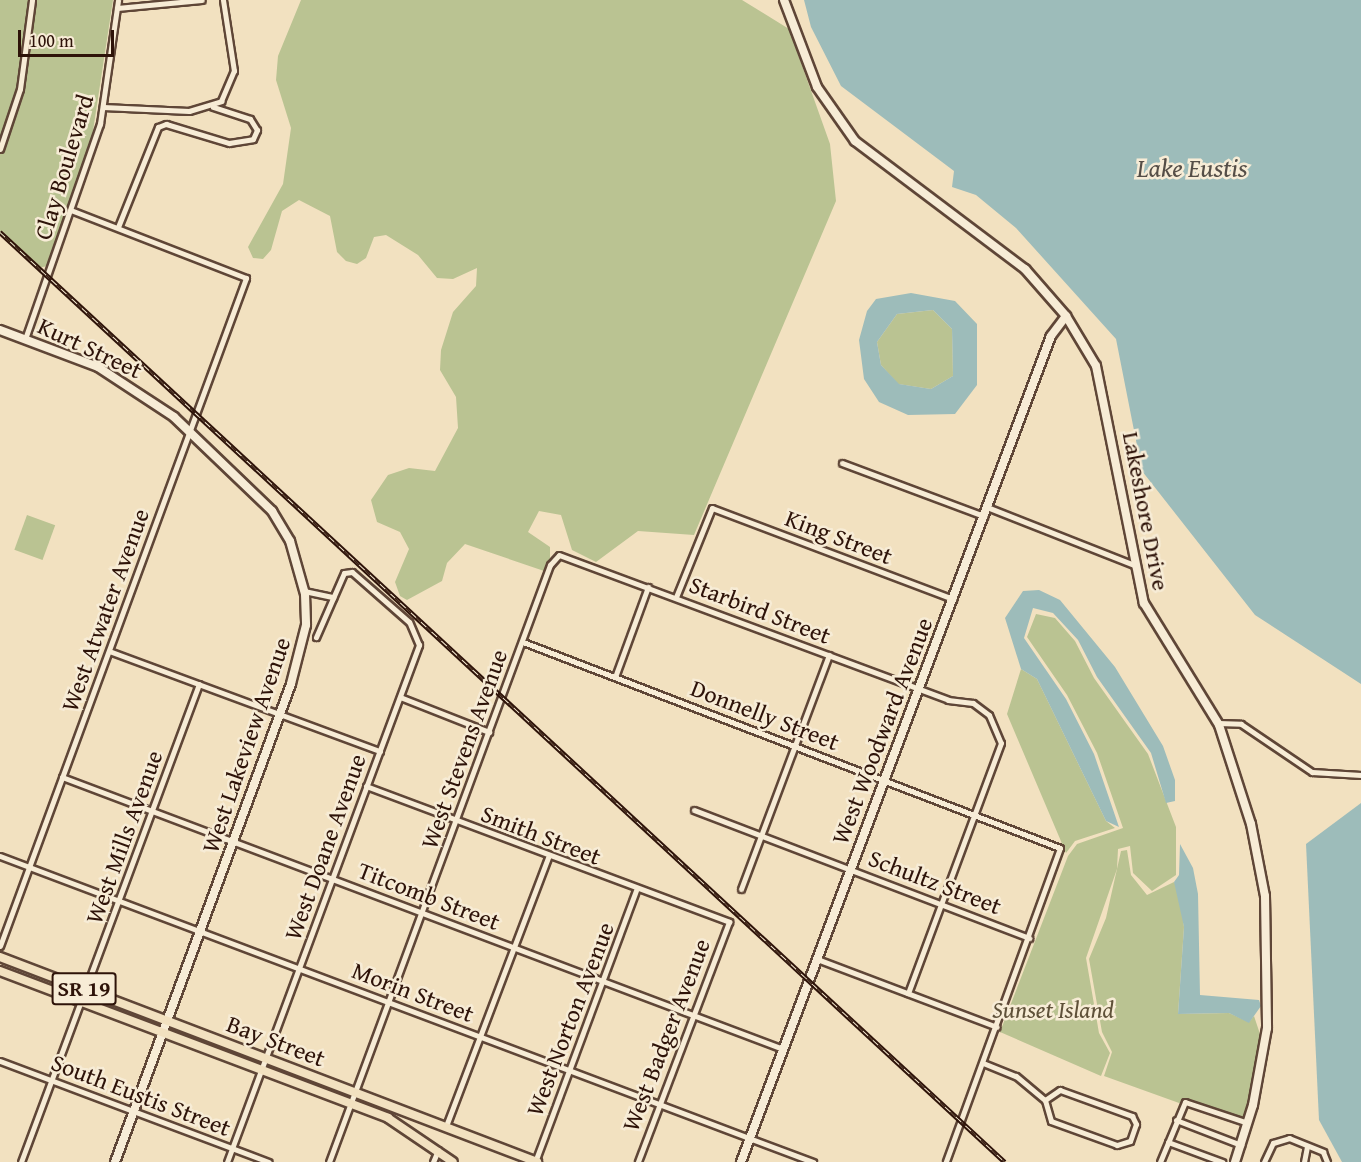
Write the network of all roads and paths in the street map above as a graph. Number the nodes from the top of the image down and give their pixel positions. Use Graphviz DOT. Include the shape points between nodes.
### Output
graph roads {
  1 [pos="32,0"];
  2 [pos="118,0"];
  3 [pos="202,0"];
  4 [pos="224,0"];
  5 [pos="784,0"];
  6 [pos="117,8"];
  7 [pos="103,107"];
  8 [pos="213,107"];
  9 [pos="0,149"];
  10 [pos="73,211"];
  11 [pos="118,227"];
  12 [pos="1066,316"];
  13 [pos="0,330"];
  14 [pos="25,339"];
  15 [pos="188,430"];
  16 [pos="842,463"];
  17 [pos="987,507"];
  18 [pos="984,516"];
  19 [pos="557,555"];
  20 [pos="1134,565"];
  21 [pos="648,587"];
  22 [pos="304,591"];
  23 [pos="333,597"];
  24 [pos="676,597"];
  25 [pos="952,599"];
  26 [pos="316,637"];
  27 [pos="523,642"];
  28 [pos="110,651"];
  29 [pos="829,655"];
  30 [pos="615,677"];
  31 [pos="199,684"];
  32 [pos="919,689"];
  33 [pos="400,698"];
  34 [pos="280,715"];
  35 [pos="1218,723"];
  36 [pos="489,732"];
  37 [pos="795,745"];
  38 [pos="380,751"];
  39 [pos="1361,775"];
  40 [pos="62,777"];
  41 [pos="885,780"];
  42 [pos="366,786"];
  43 [pos="693,810"];
  44 [pos="153,811"];
  45 [pos="975,813"];
  46 [pos="456,822"];
  47 [pos="761,836"];
  48 [pos="234,842"];
  49 [pos="0,855"];
  50 [pos="548,857"];
  51 [pos="29,866"];
  52 [pos="851,869"];
  53 [pos="333,879"];
  54 [pos="741,889"];
  55 [pos="636,890"];
  56 [pos="119,900"];
  57 [pos="941,903"];
  58 [pos="423,912"];
  59 [pos="729,922"];
  60 [pos="201,932"];
  61 [pos="1029,938"];
  62 [pos="0,946"];
  63 [pos="514,947"];
  64 [pos="0,957"];
  65 [pos="817,959"];
  66 [pos="299,968"];
  67 [pos="0,971"];
  68 [pos="603,981"];
  69 [pos="86,990"];
  70 [pos="908,993"];
  71 [pos="82,1002"];
  72 [pos="389,1003"];
  73 [pos="693,1014"];
  74 [pos="167,1021"];
  75 [pos="997,1027"];
  76 [pos="163,1033"];
  77 [pos="480,1037"];
  78 [pos="783,1049"];
  79 [pos="266,1058"];
  80 [pos="0,1061"];
  81 [pos="983,1063"];
  82 [pos="261,1070"];
  83 [pos="569,1070"];
  84 [pos="52,1080"];
  85 [pos="356,1092"];
  86 [pos="1045,1100"];
  87 [pos="352,1104"];
  88 [pos="659,1105"];
  89 [pos="134,1111"];
  90 [pos="1176,1120"];
  91 [pos="1248,1123"];
  92 [pos="446,1126"];
  93 [pos="749,1139"];
  94 [pos="1168,1142"];
  95 [pos="1241,1145"];
  96 [pos="1307,1146"];
  97 [pos="438,1148"];
  98 [pos="232,1149"];
  99 [pos="21,1162"];
  100 [pos="115,1162"];
  101 [pos="227,1162"];
  102 [pos="268,1162"];
  103 [pos="329,1162"];
  104 [pos="433,1162"];
  105 [pos="453,1162"];
  106 [pos="536,1162"];
  107 [pos="638,1162"];
  108 [pos="741,1162"];
  109 [pos="813,1162"];
  110 [pos="946,1162"];
  111 [pos="1160,1162"];
  112 [pos="1222,1162"];
  113 [pos="1235,1162"];
  114 [pos="1264,1162"];
  115 [pos="1304,1162"];
  116 [pos="1327,1162"];
  1 -- 9 [label="street" via="20,90"];
  2 -- 6 [label="street, Clay Boulevard"];
  3 -- 6 [label="street"];
  4 -- 8 [label="street" via="234,71 228,94"];
  5 -- 12 [label="street, Lakeshore Drive" via="817,87 855,141 880,165 1010,255"];
  6 -- 7 [label="street, Clay Boulevard"];
  7 -- 8 [label="street" via="189,111"];
  7 -- 10 [label="street, Clay Boulevard"];
  8 -- 11 [label="street" via="250,119 257,130 253,139 229,143 166,124 158,127"];
  10 -- 11 [label="street"];
  10 -- 14 [label="street, Clay Boulevard"];
  11 -- 15 [label="street, West Atwater Avenue" via="246,276"];
  12 -- 17 [label="street, West Woodward Avenue" via="1051,336"];
  12 -- 20 [label="street, Lakeshore Drive" via="1101,381"];
  13 -- 14 [label="street, Kurt Street"];
  14 -- 15 [label="street, Kurt Street" via="124,381"];
  15 -- 22 [label="street, West Lakeview Avenue" via="272,511 290,541"];
  15 -- 28 [label="street, West Atwater Avenue"];
  16 -- 18 [label="street"];
  17 -- 18 [label="street, West Woodward Avenue"];
  17 -- 20 [label="street"];
  18 -- 25 [label="street, West Woodward Avenue"];
  19 -- 21 [label="street, Starbird Street"];
  19 -- 27 [label="street, West Stevens Avenue"];
  20 -- 35 [label="street, Lakeshore Drive" via="1147,610"];
  21 -- 24 [label="street, Starbird Street"];
  21 -- 30 [label="street"];
  22 -- 23 [label="street"];
  22 -- 34 [label="street, West Lakeview Avenue" via="302,650"];
  23 -- 26 [label="street"];
  23 -- 33 [label="street, West Doane Avenue" via="344,573 352,572 419,636"];
  24 -- 25 [label="street, King Street" via="712,508"];
  24 -- 29 [label="street, Starbird Street"];
  25 -- 32 [label="street, West Woodward Avenue"];
  27 -- 30 [label="street, Donnelly Street"];
  27 -- 36 [label="street, West Stevens Avenue"];
  28 -- 31 [label="street"];
  28 -- 40 [label="street, West Atwater Avenue"];
  29 -- 32 [label="street, Starbird Street"];
  29 -- 37 [label="street"];
  30 -- 37 [label="street, Donnelly Street"];
  31 -- 34 [label="street"];
  31 -- 44 [label="street, West Mills Avenue"];
  32 -- 41 [label="street, West Woodward Avenue"];
  32 -- 45 [label="street, Starbird Street" via="985,710 1001,743"];
  33 -- 36 [label="street"];
  33 -- 38 [label="street, West Doane Avenue"];
  34 -- 38 [label="street"];
  34 -- 48 [label="street, West Lakeview Avenue"];
  35 -- 39 [label="street" via="1241,724 1312,772"];
  35 -- 91 [label="street, Lakeshore Drive" via="1256,848 1270,981 1267,1028"];
  36 -- 46 [label="street, West Stevens Avenue"];
  37 -- 41 [label="street, Donnelly Street"];
  37 -- 47 [label="street"];
  38 -- 42 [label="street, West Doane Avenue"];
  40 -- 44 [label="street, Titcomb Street"];
  40 -- 51 [label="street, West Atwater Avenue"];
  41 -- 45 [label="street, Donnelly Street"];
  41 -- 52 [label="street, West Woodward Avenue"];
  42 -- 46 [label="street, Smith Street"];
  42 -- 53 [label="street, West Doane Avenue"];
  43 -- 47 [label="street, Schultz Street"];
  44 -- 48 [label="street, Titcomb Street"];
  44 -- 56 [label="street, West Mills Avenue"];
  45 -- 57 [label="street"];
  45 -- 61 [label="street, Donnelly Street" via="1060,848"];
  46 -- 50 [label="street, Smith Street"];
  46 -- 58 [label="street, West Stevens Avenue"];
  47 -- 52 [label="street, Schultz Street"];
  47 -- 54 [label="street"];
  48 -- 53 [label="street, Titcomb Street"];
  48 -- 60 [label="street, West Lakeview Avenue"];
  49 -- 51 [label="street, Morin Street"];
  50 -- 55 [label="street, Smith Street"];
  50 -- 63 [label="street"];
  51 -- 56 [label="street, Morin Street"];
  51 -- 62 [label="street, West Atwater Avenue"];
  52 -- 57 [label="street, Schultz Street"];
  52 -- 65 [label="street, West Woodward Avenue"];
  53 -- 58 [label="street, Titcomb Street"];
  53 -- 66 [label="street, West Doane Avenue"];
  55 -- 59 [label="street, Smith Street"];
  55 -- 68 [label="street, West Norton Avenue"];
  56 -- 60 [label="street, Morin Street"];
  56 -- 69 [label="street, West Mills Avenue"];
  57 -- 61 [label="street, Schultz Street"];
  57 -- 70 [label="street"];
  58 -- 63 [label="street, Titcomb Street"];
  58 -- 72 [label="street, West Stevens Avenue"];
  59 -- 73 [label="street, West Badger Avenue"];
  60 -- 66 [label="street, Morin Street"];
  60 -- 74 [label="street, West Lakeview Avenue"];
  61 -- 75 [label="street"];
  63 -- 68 [label="street, Titcomb Street"];
  63 -- 77 [label="street"];
  64 -- 69 [label="main road, Bay Street / SR 19"];
  65 -- 70 [label="street"];
  65 -- 78 [label="street, West Woodward Avenue"];
  66 -- 72 [label="street, Morin Street"];
  66 -- 79 [label="street, West Doane Avenue"];
  67 -- 71 [label="main road, Bay Street / SR 19"];
  68 -- 73 [label="street, Titcomb Street"];
  68 -- 83 [label="street, West Norton Avenue"];
  69 -- 71 [label="street, West Mills Avenue"];
  69 -- 74 [label="main road, Bay Street / SR 19"];
  70 -- 75 [label="street"];
  71 -- 76 [label="main road, Bay Street / SR 19"];
  71 -- 84 [label="street, West Mills Avenue"];
  72 -- 77 [label="street, Morin Street"];
  72 -- 85 [label="street, West Stevens Avenue"];
  73 -- 78 [label="street, Titcomb Street"];
  73 -- 88 [label="street, West Badger Avenue"];
  74 -- 76 [label="street, West Lakeview Avenue"];
  74 -- 79 [label="main road, Bay Street / SR 19"];
  75 -- 81 [label="street"];
  76 -- 82 [label="main road, Bay Street / SR 19"];
  76 -- 89 [label="street, West Lakeview Avenue"];
  77 -- 83 [label="street, Morin Street"];
  77 -- 92 [label="street"];
  78 -- 93 [label="street, West Woodward Avenue"];
  79 -- 82 [label="street, West Doane Avenue"];
  79 -- 85 [label="main road, Bay Street / SR 19"];
  80 -- 84 [label="street, South Eustis Street"];
  81 -- 86 [label="street" via="1016,1077"];
  81 -- 110 [label="street"];
  82 -- 87 [label="main road, Bay Street / SR 19"];
  82 -- 98 [label="street, West Doane Avenue"];
  83 -- 88 [label="street, Morin Street"];
  83 -- 106 [label="street, West Norton Avenue"];
  84 -- 89 [label="street, South Eustis Street"];
  84 -- 99 [label="street, West Mills Avenue"];
  85 -- 87 [label="street, West Stevens Avenue"];
  85 -- 92 [label="main road, Bay Street / SR 19"];
  86 -- 86 [label="street" via="1060,1089 1132,1116 1136,1126 1126,1144 1117,1145 1051,1120"];
  87 -- 97 [label="main road, Bay Street / SR 19" via="422,1136"];
  87 -- 103 [label="street, West Stevens Avenue"];
  88 -- 93 [label="street, Morin Street"];
  88 -- 107 [label="street, West Badger Avenue"];
  89 -- 98 [label="street, South Eustis Street"];
  89 -- 100 [label="street, West Lakeview Avenue"];
  90 -- 91 [label="street" via="1188,1102"];
  90 -- 94 [label="street"];
  90 -- 95 [label="street"];
  91 -- 95 [label="street, Lakeshore Drive"];
  92 -- 106 [label="main road, Bay Street / SR 19"];
  93 -- 108 [label="street, West Woodward Avenue"];
  93 -- 109 [label="street, Morin Street"];
  94 -- 111 [label="street"];
  94 -- 112 [label="street"];
  95 -- 113 [label="street, Lakeshore Drive"];
  96 -- 114 [label="street" via="1282,1138"];
  96 -- 115 [label="street"];
  96 -- 116 [label="street" via="1323,1152"];
  97 -- 104 [label="street"];
  97 -- 105 [label="main road, SR 19"];
  98 -- 101 [label="street, West Doane Avenue"];
  98 -- 102 [label="street, South Eustis Street"];
}
